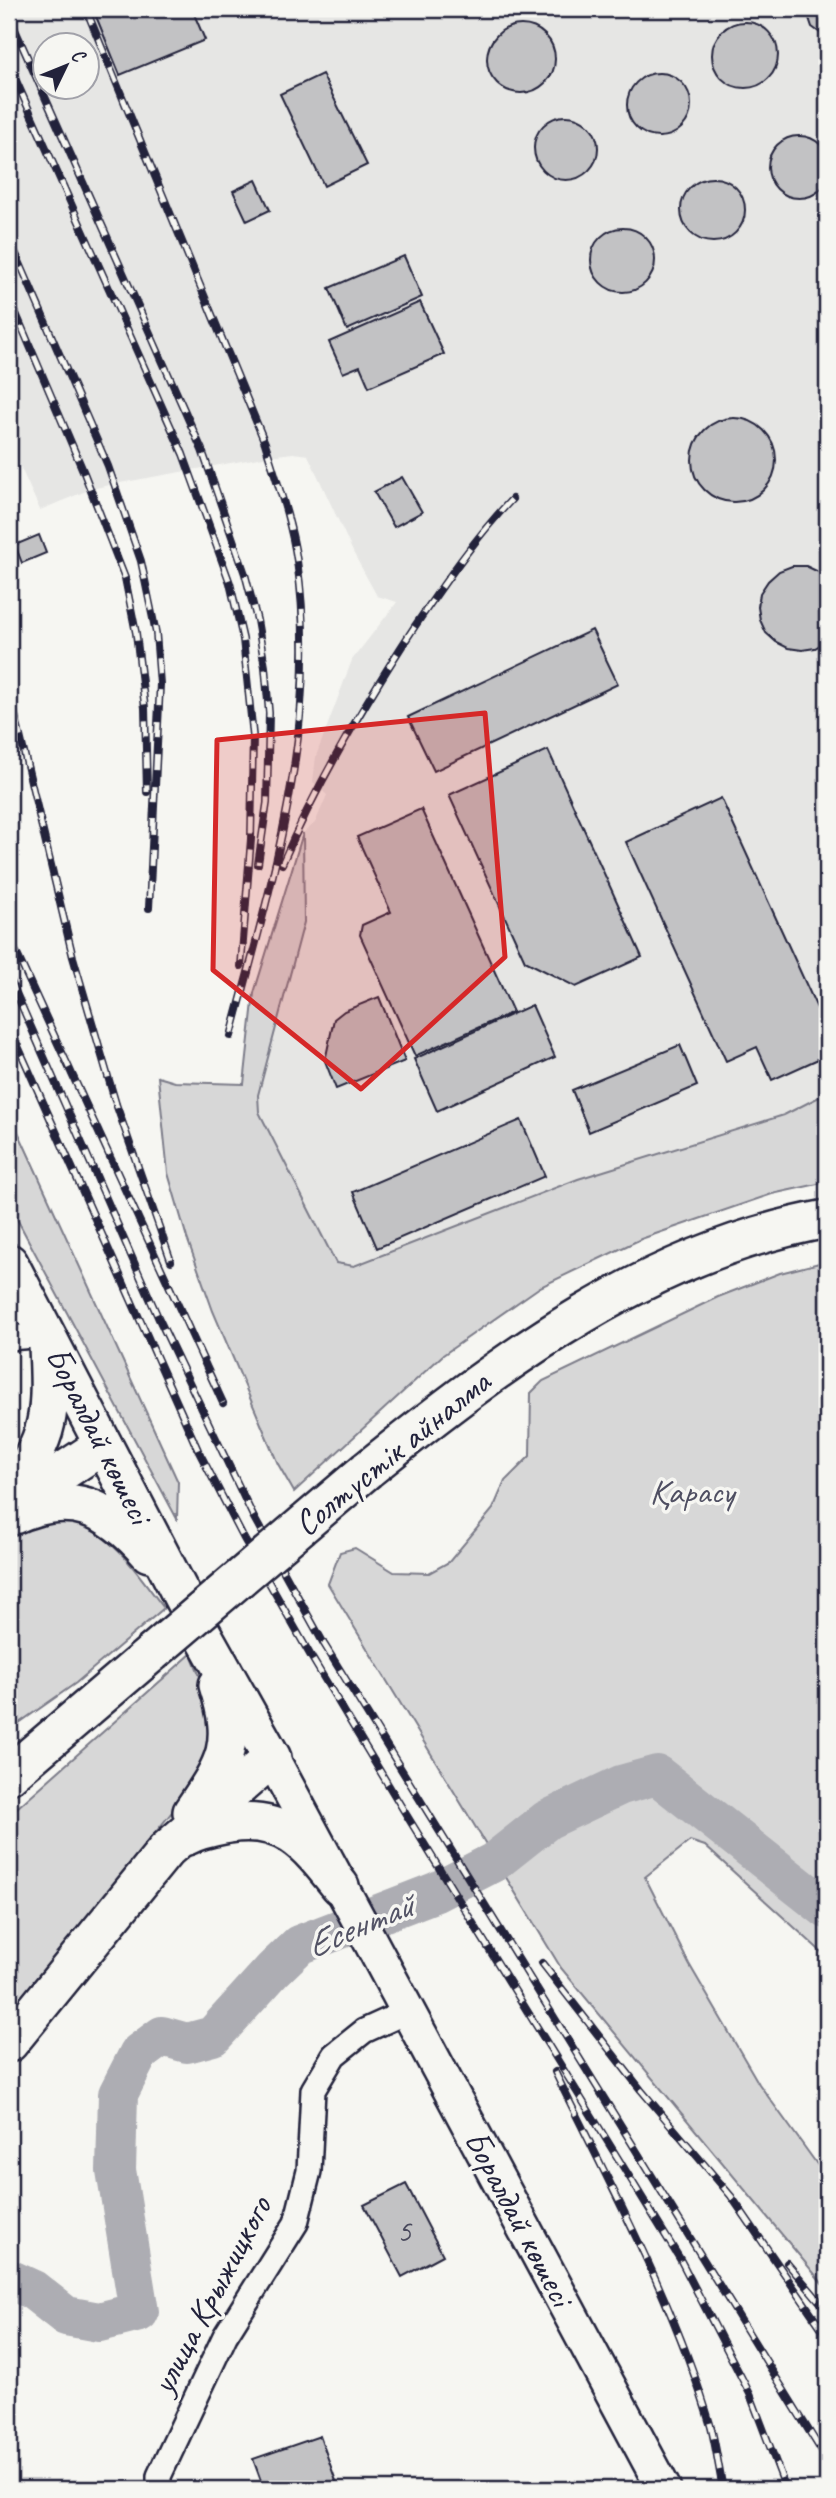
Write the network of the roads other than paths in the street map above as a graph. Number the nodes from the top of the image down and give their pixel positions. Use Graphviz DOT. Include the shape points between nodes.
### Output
graph roads {
  1 [pos="827,1219"];
  2 [pos="9,1263"];
  3 [pos="47,1335"];
  4 [pos="9,1338"];
  5 [pos="103,1445"];
  6 [pos="9,1490"];
  7 [pos="9,1507"];
  8 [pos="9,1517"];
  9 [pos="194,1618"];
  10 [pos="141,1663"];
  11 [pos="9,1745"];
  12 [pos="272,1758"];
  13 [pos="9,1775"];
  14 [pos="166,1850"];
  15 [pos="340,1886"];
  16 [pos="408,2011"];
  17 [pos="9,2043"];
  18 [pos="159,2489"];
  19 [pos="664,2489"];
  1 -- 10 [label="main road, Солтүстік айналма, bridge" via="723,1247 660,1273 540,1340 367,1470"];
  2 -- 3 [label="main road, Боралдай көшесі"];
  3 -- 4 [label="street"];
  3 -- 5 [label="main road, Боралдай көшесі"];
  3 -- 6 [label="main road" via="50,1384 46,1426 40,1447"];
  5 -- 7 [label="main road"];
  5 -- 9 [label="main road, Боралдай көшесі"];
  8 -- 9 [label="main road" via="46,1503 71,1502 111,1517 156,1562"];
  9 -- 12 [label="main road, Боралдай көшесі"];
  9 -- 14 [label="main road" via="223,1703 228,1745 216,1775"];
  10 -- 11 [label="main road"];
  10 -- 13 [label="main road, Солтүстік айналма"];
  12 -- 14 [label="main road"];
  12 -- 15 [label="main road, Боралдай көшесі"];
  14 -- 15 [label="main road" via="210,1827 239,1823 278,1826 312,1851"];
  14 -- 17 [label="main road"];
  15 -- 16 [label="main road, Боралдай көшесі"];
  16 -- 18 [label="street, улица Крыжицкого" via="365,2031 334,2054 313,2090 309,2171 296,2223 225,2336 159,2476"];
  16 -- 19 [label="main road, Боралдай көшесі"];
}
